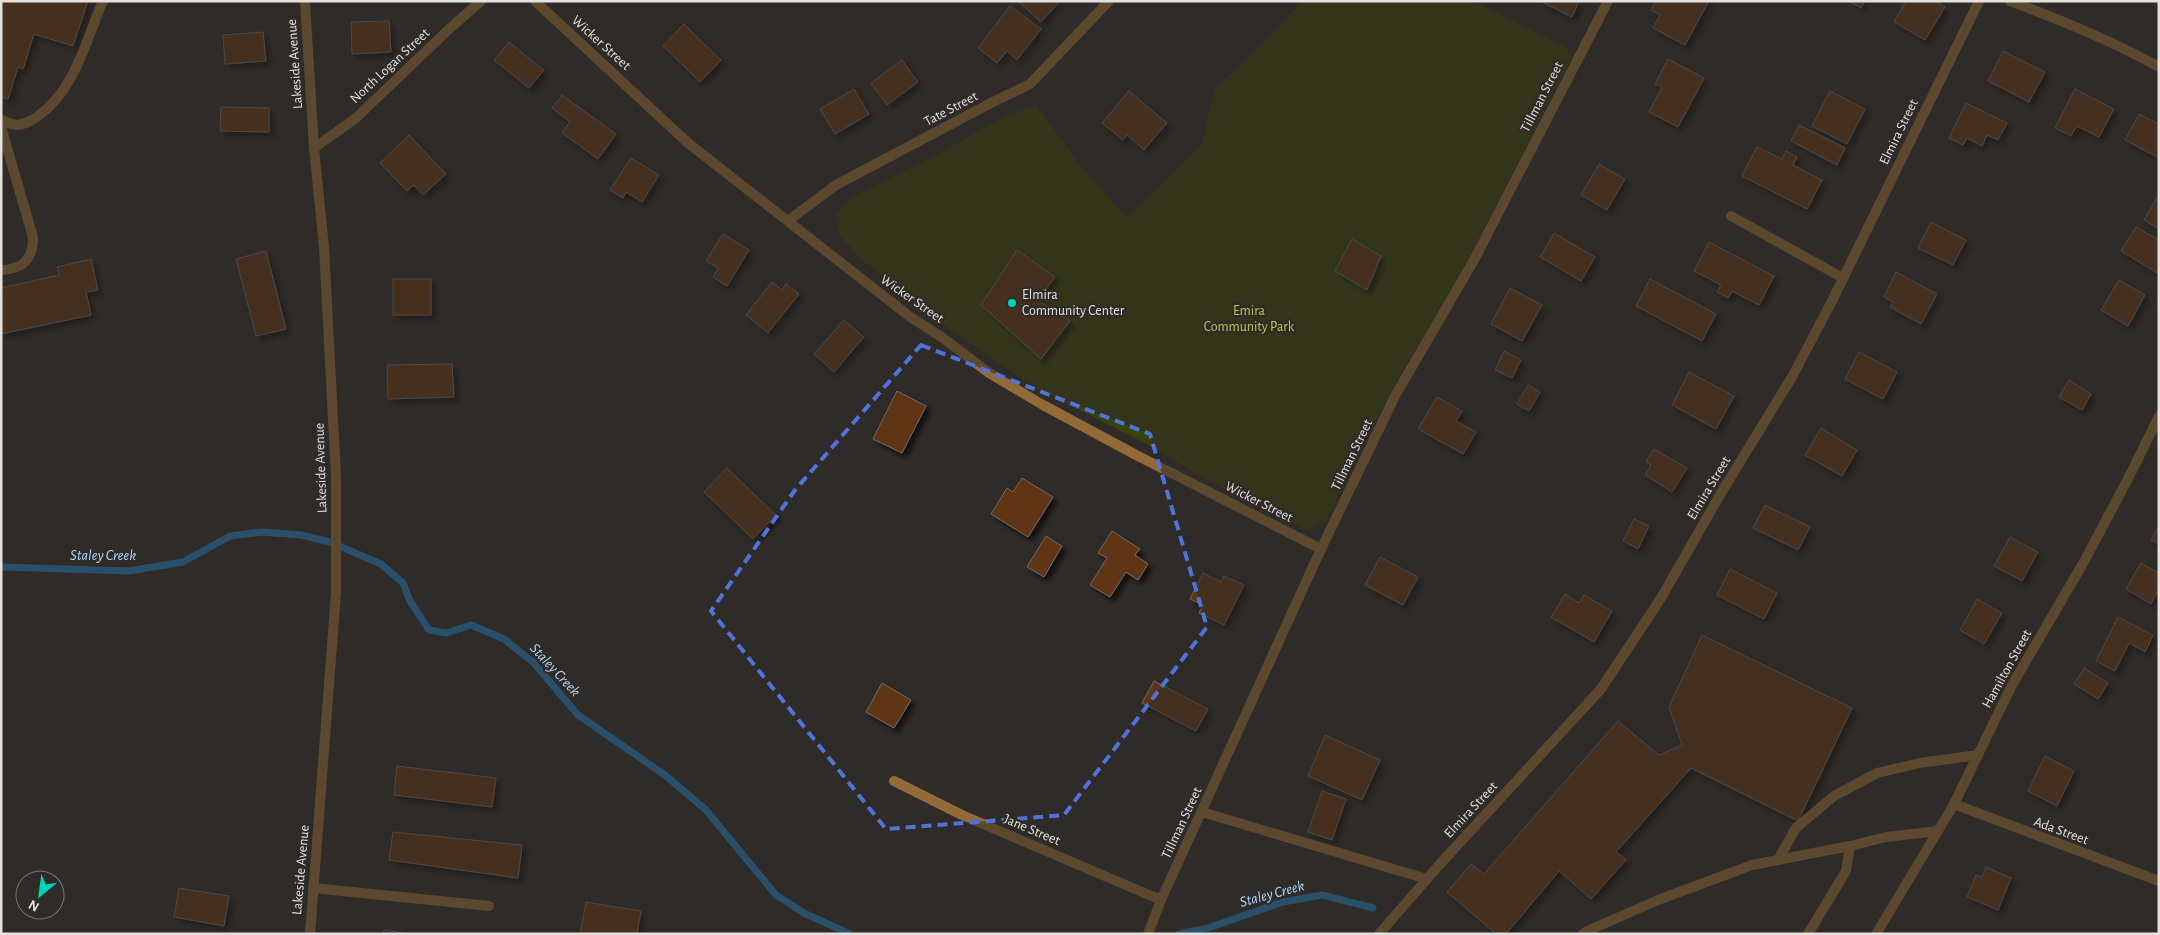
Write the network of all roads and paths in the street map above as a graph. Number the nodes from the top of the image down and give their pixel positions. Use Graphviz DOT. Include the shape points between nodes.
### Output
graph roads {
  1 [pos="103,1"];
  2 [pos="305,1"];
  3 [pos="481,1"];
  4 [pos="535,1"];
  5 [pos="1109,1"];
  6 [pos="1608,1"];
  7 [pos="1980,1"];
  8 [pos="2010,1"];
  9 [pos="2159,67"];
  10 [pos="1,120"];
  11 [pos="1,127"];
  12 [pos="314,148"];
  13 [pos="1730,216"];
  14 [pos="789,220"];
  15 [pos="1,270"];
  16 [pos="1843,278"];
  17 [pos="2159,416"];
  18 [pos="1322,549"];
  19 [pos="1978,755"];
  20 [pos="894,781"];
  21 [pos="1954,804"];
  22 [pos="1202,812"];
  23 [pos="1938,831"];
  24 [pos="1850,846"];
  25 [pos="1778,860"];
  26 [pos="1427,879"];
  27 [pos="2159,881"];
  28 [pos="313,888"];
  29 [pos="1160,900"];
  30 [pos="489,906"];
  31 [pos="310,934"];
  32 [pos="1148,934"];
  33 [pos="1380,934"];
  34 [pos="1583,934"];
  35 [pos="1808,934"];
  36 [pos="1876,934"];
  1 -- 10 [label="street" via="74,76 61,94 30,122 17,125"];
  2 -- 12 [label="street, Lakeside Avenue"];
  3 -- 12 [label="street, North Logan Street" via="356,118"];
  4 -- 14 [label="street, Wicker Street" via="688,143"];
  5 -- 14 [label="street, Tate Street" via="1030,84 836,185"];
  6 -- 18 [label="street, Tillman Street" via="1474,260 1395,396"];
  7 -- 16 [label="street, Elmira Street"];
  8 -- 9 [label="street" via="2130,50"];
  11 -- 15 [label="street" via="33,237 33,250 27,261 12,269"];
  12 -- 28 [label="street, Lakeside Avenue" via="324,247 336,495 336,593"];
  13 -- 16 [label="street"];
  14 -- 18 [label="street, Wicker Street" via="901,310 989,373 1138,456"];
  16 -- 26 [label="street, Elmira Street" via="1792,378 1661,598 1601,689"];
  17 -- 19 [label="street, Hamilton Street" via="2085,560 2012,685"];
  18 -- 22 [label="street, Tillman Street"];
  19 -- 21 [label="street, Hamilton Street"];
  19 -- 25 [label="street" via="1877,773 1834,796 1796,828"];
  20 -- 29 [label="street, Jane Street" via="962,815"];
  21 -- 23 [label="street, Hamilton Street"];
  21 -- 27 [label="street, Ada Street"];
  22 -- 26 [label="street"];
  22 -- 29 [label="street, Tillman Street"];
  23 -- 24 [label="street" via="1886,836"];
  23 -- 36 [label="street, Hamilton Street"];
  24 -- 25 [label="street"];
  24 -- 35 [label="street" via="1846,871"];
  25 -- 34 [label="street" via="1744,868 1658,900"];
  26 -- 33 [label="street, Elmira Street"];
  28 -- 30 [label="street"];
  28 -- 31 [label="street, Lakeside Avenue"];
  29 -- 32 [label="street, Tillman Street"];
}
